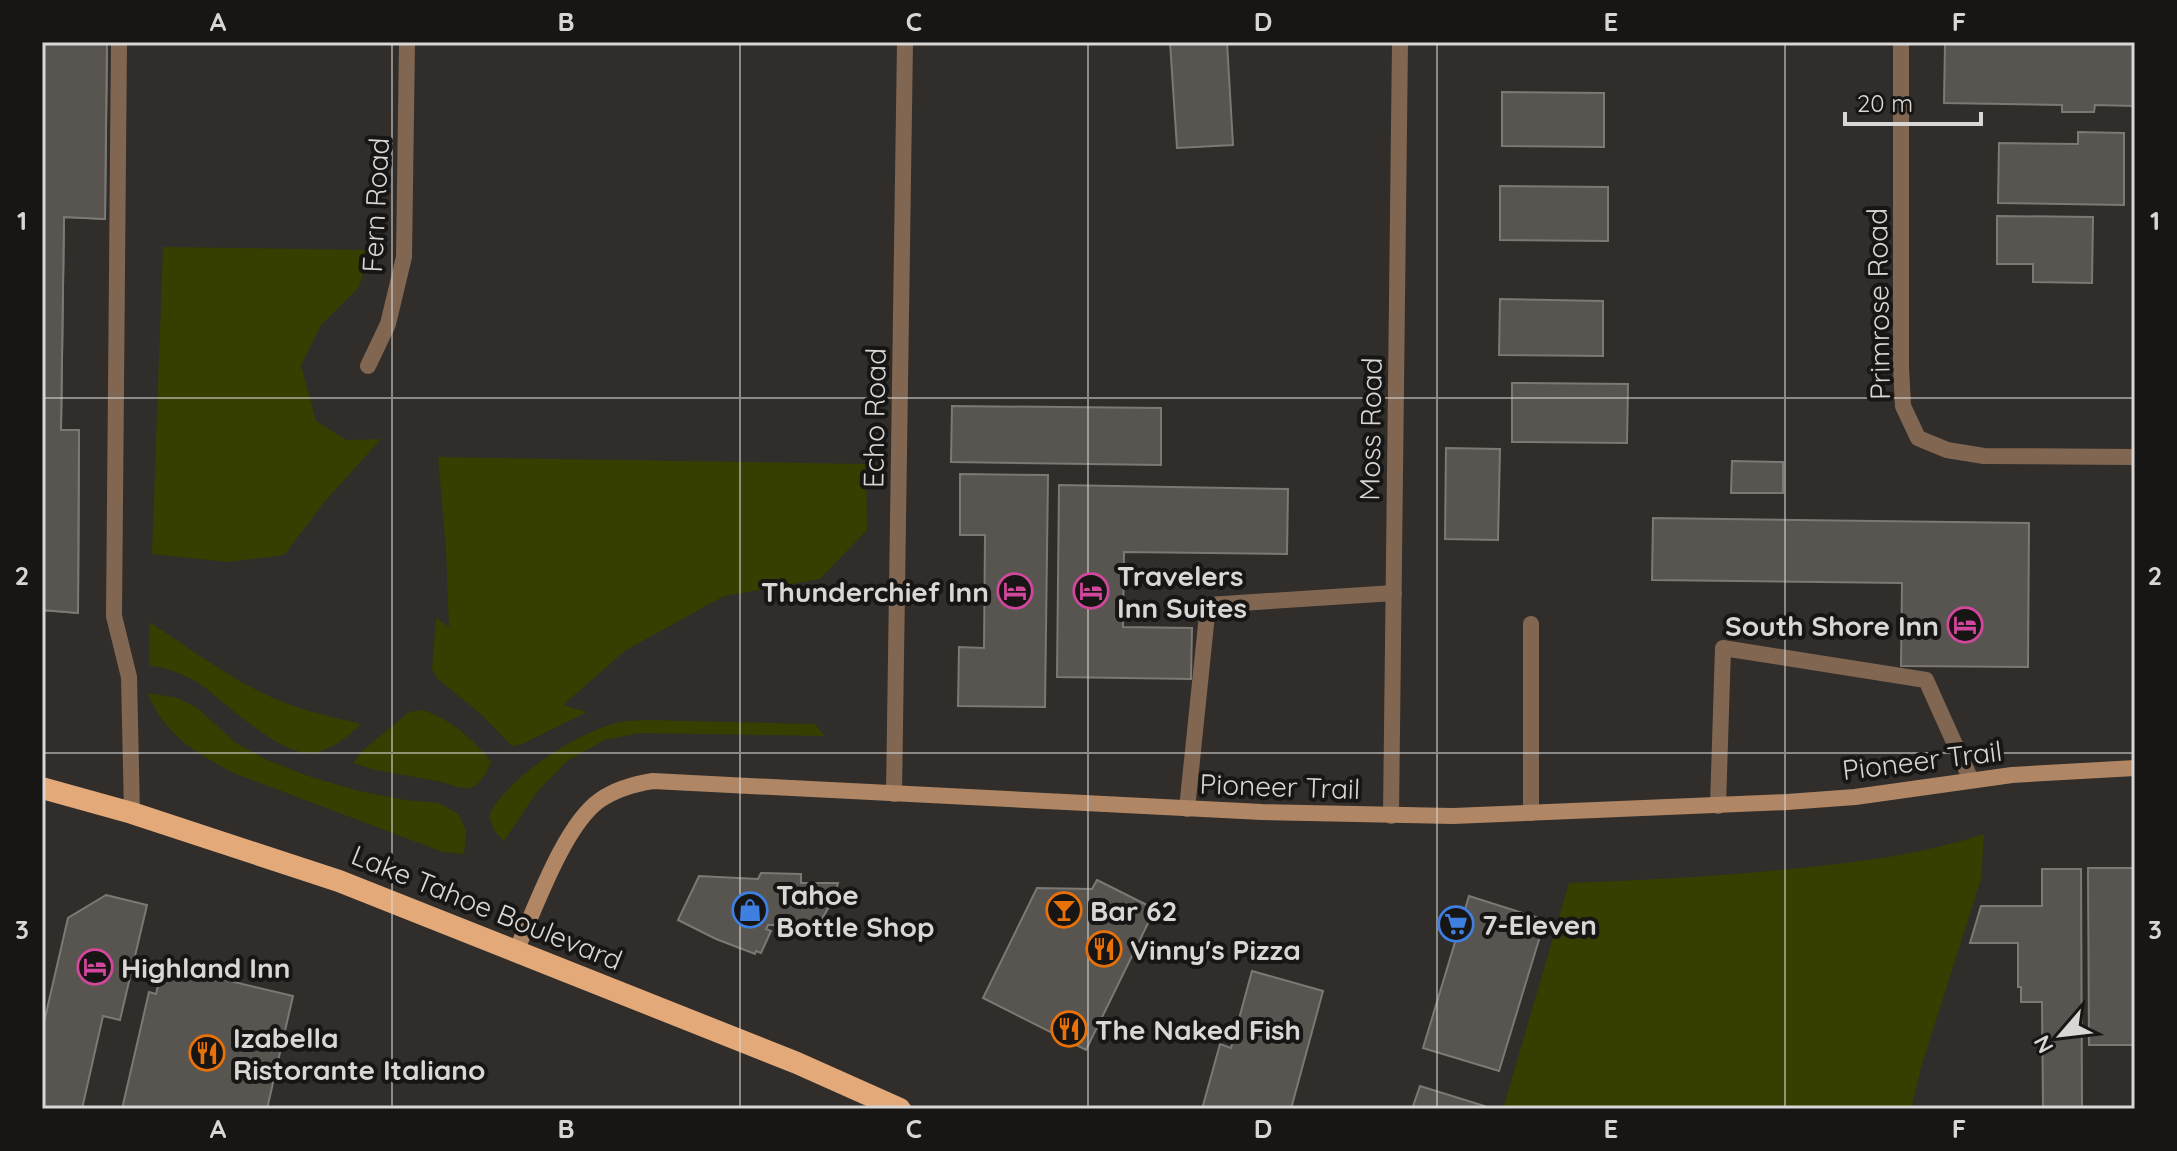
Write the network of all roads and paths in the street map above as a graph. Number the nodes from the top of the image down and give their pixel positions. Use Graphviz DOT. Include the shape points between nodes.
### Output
graph roads {
  1 [pos="119,42"];
  2 [pos="407,42"];
  3 [pos="905,42"];
  4 [pos="1400,42"];
  5 [pos="1901,42"];
  6 [pos="368,366"];
  7 [pos="2135,457"];
  8 [pos="1394,593"];
  9 [pos="1531,624"];
  10 [pos="2135,768"];
  11 [pos="1971,780"];
  12 [pos="42,788"];
  13 [pos="894,794"];
  14 [pos="1718,806"];
  15 [pos="1187,809"];
  16 [pos="132,813"];
  17 [pos="1531,813"];
  18 [pos="1391,816"];
  19 [pos="516,951"];
  20 [pos="873,1103"];
  21 [pos="900,1109"];
  1 -- 16 [label="street" via="114,616 129,677"];
  2 -- 6 [label="street, Fern Road" via="404,257 388,324"];
  3 -- 13 [label="street, Echo Road"];
  4 -- 8 [label="street, Moss Road"];
  5 -- 7 [label="street, Primrose Road" via="1901,367 1903,406 1918,438 1984,456"];
  8 -- 15 [label="street" via="1208,605"];
  8 -- 18 [label="street, Moss Road"];
  9 -- 17 [label="street"];
  10 -- 11 [label="main road, Pioneer Trail"];
  11 -- 14 [label="main road, Pioneer Trail" via="1855,797"];
  11 -- 14 [label="street" via="1926,680 1723,648"];
  12 -- 16 [label="highway, Lake Tahoe Boulevard"];
  13 -- 15 [label="main road, Pioneer Trail"];
  13 -- 19 [label="main road, Pioneer Trail" via="676,781 614,791 584,814 571,833"];
  14 -- 17 [label="main road, Pioneer Trail"];
  15 -- 18 [label="main road, Pioneer Trail"];
  16 -- 19 [label="highway, Lake Tahoe Boulevard" via="339,881"];
  17 -- 18 [label="main road, Pioneer Trail"];
  19 -- 20 [label="highway, Lake Tahoe Boulevard" via="797,1063"];
  20 -- 21 [label="highway, Lake Tahoe Boulevard"];
}
